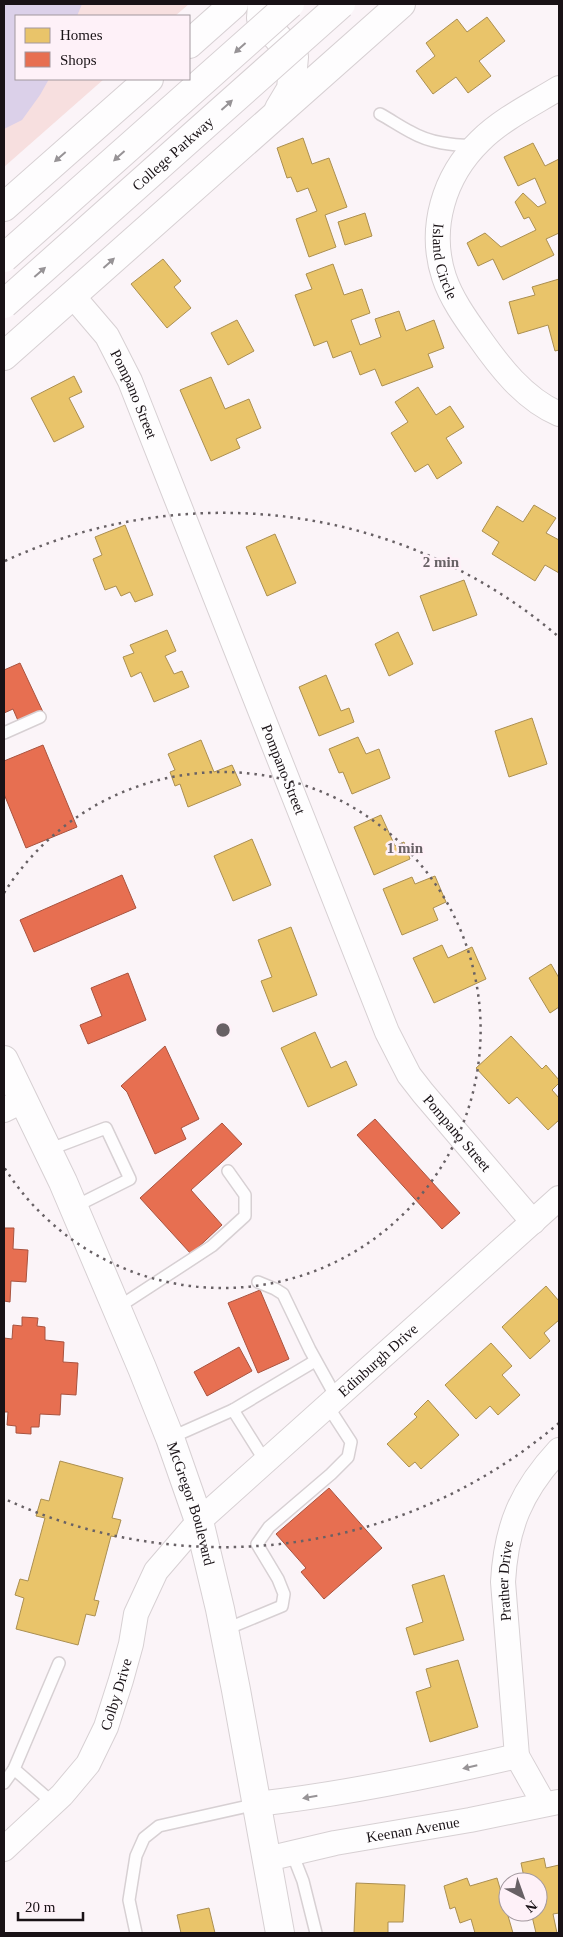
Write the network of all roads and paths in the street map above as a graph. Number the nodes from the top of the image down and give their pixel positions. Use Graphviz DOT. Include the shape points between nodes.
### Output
graph roads {
  1 [pos="234,4"];
  2 [pos="290,4"];
  3 [pos="341,4"];
  4 [pos="401,4"];
  5 [pos="262,11"];
  6 [pos="197,36"];
  7 [pos="348,50"];
  8 [pos="294,57"];
  9 [pos="148,80"];
  10 [pos="559,88"];
  11 [pos="277,114"];
  12 [pos="380,114"];
  13 [pos="475,146"];
  14 [pos="4,207"];
  15 [pos="4,258"];
  16 [pos="72,295"];
  17 [pos="4,304"];
  18 [pos="4,356"];
  19 [pos="559,414"];
  20 [pos="40,717"];
  21 [pos="4,733"];
  22 [pos="4,1044"];
  23 [pos="4,1060"];
  24 [pos="14,1105"];
  25 [pos="48,1150"];
  26 [pos="228,1171"];
  27 [pos="559,1198"];
  28 [pos="74,1207"];
  29 [pos="533,1222"];
  30 [pos="258,1282"];
  31 [pos="117,1308"];
  32 [pos="315,1361"];
  33 [pos="332,1401"];
  34 [pos="233,1410"];
  35 [pos="170,1438"];
  36 [pos="559,1450"];
  37 [pos="265,1461"];
  38 [pos="198,1521"];
  39 [pos="224,1630"];
  40 [pos="59,1663"];
  41 [pos="517,1756"];
  42 [pos="14,1769"];
  43 [pos="4,1783"];
  44 [pos="552,1803"];
  45 [pos="53,1804"];
  46 [pos="257,1804"];
  47 [pos="4,1849"];
  48 [pos="280,1856"];
  49 [pos="136,1933"];
  50 [pos="280,1933"];
  51 [pos="316,1933"];
  1 -- 6 [label="main road"];
  2 -- 15 [label="main road, one-way, bridge"];
  17 -- 3 [label="main road, College Parkway, one-way, bridge"];
  4 -- 7 [label="main road"];
  5 -- 6 [label="main road" via="227,20"];
  5 -- 8 [label="main road"];
  7 -- 8 [label="main road"];
  7 -- 11 [label="main road"];
  8 -- 11 [label="main road" via="291,89"];
  9 -- 14 [label="main road, one-way"];
  10 -- 13 [label="street, Island Circle" via="500,124"];
  16 -- 11 [label="main road, one-way"];
  12 -- 13 [label="lane" via="430,140"];
  13 -- 19 [label="street, Island Circle" via="450,179 442,203 438,254 444,277 466,320 494,359 531,397"];
  16 -- 18 [label="main road"];
  16 -- 29 [label="street, Pompano Street" via="107,336 130,381 387,1032 409,1075"];
  20 -- 21 [label="lane"];
  22 -- 24 [label="main road, McGregor Boulevard"];
  23 -- 24 [label="main road, McGregor Boulevard"];
  24 -- 25 [label="main road, McGregor Boulevard"];
  25 -- 28 [label="main road, McGregor Boulevard"];
  25 -- 28 [label="lane" via="106,1128 130,1179"];
  26 -- 31 [label="lane" via="245,1195 245,1216 212,1246"];
  27 -- 29 [label="street, Edinburgh Drive"];
  28 -- 31 [label="main road, McGregor Boulevard"];
  29 -- 33 [label="street, Edinburgh Drive"];
  30 -- 32 [label="lane" via="283,1294"];
  31 -- 35 [label="main road, McGregor Boulevard"];
  32 -- 33 [label="lane"];
  32 -- 34 [label="lane"];
  33 -- 37 [label="street, Edinburgh Drive"];
  33 -- 39 [label="lane" via="351,1442 348,1457 269,1527 257,1544 278,1579 284,1594 282,1606"];
  34 -- 35 [label="lane"];
  34 -- 37 [label="lane"];
  35 -- 38 [label="main road, McGregor Boulevard"];
  36 -- 41 [label="street, Prather Drive" via="530,1486 517,1509 505,1557 503,1582"];
  37 -- 38 [label="street, Edinburgh Drive"];
  38 -- 39 [label="main road, McGregor Boulevard"];
  38 -- 45 [label="street, Colby Drive" via="156,1571 136,1614 131,1644 106,1728 88,1764"];
  39 -- 46 [label="main road, McGregor Boulevard"];
  40 -- 42 [label="lane"];
  41 -- 44 [label="street, Prather Drive"];
  41 -- 46 [label="street, one-way" via="428,1776"];
  42 -- 43 [label="lane"];
  42 -- 45 [label="lane"];
  44 -- 48 [label="street, Keenan Avenue"];
  45 -- 47 [label="street, Colby Drive"];
  46 -- 48 [label="main road, McGregor Boulevard"];
  46 -- 49 [label="lane" via="159,1826 144,1838 136,1856 130,1900"];
  48 -- 50 [label="main road, McGregor Boulevard"];
  48 -- 51 [label="lane" via="304,1881"];
}
